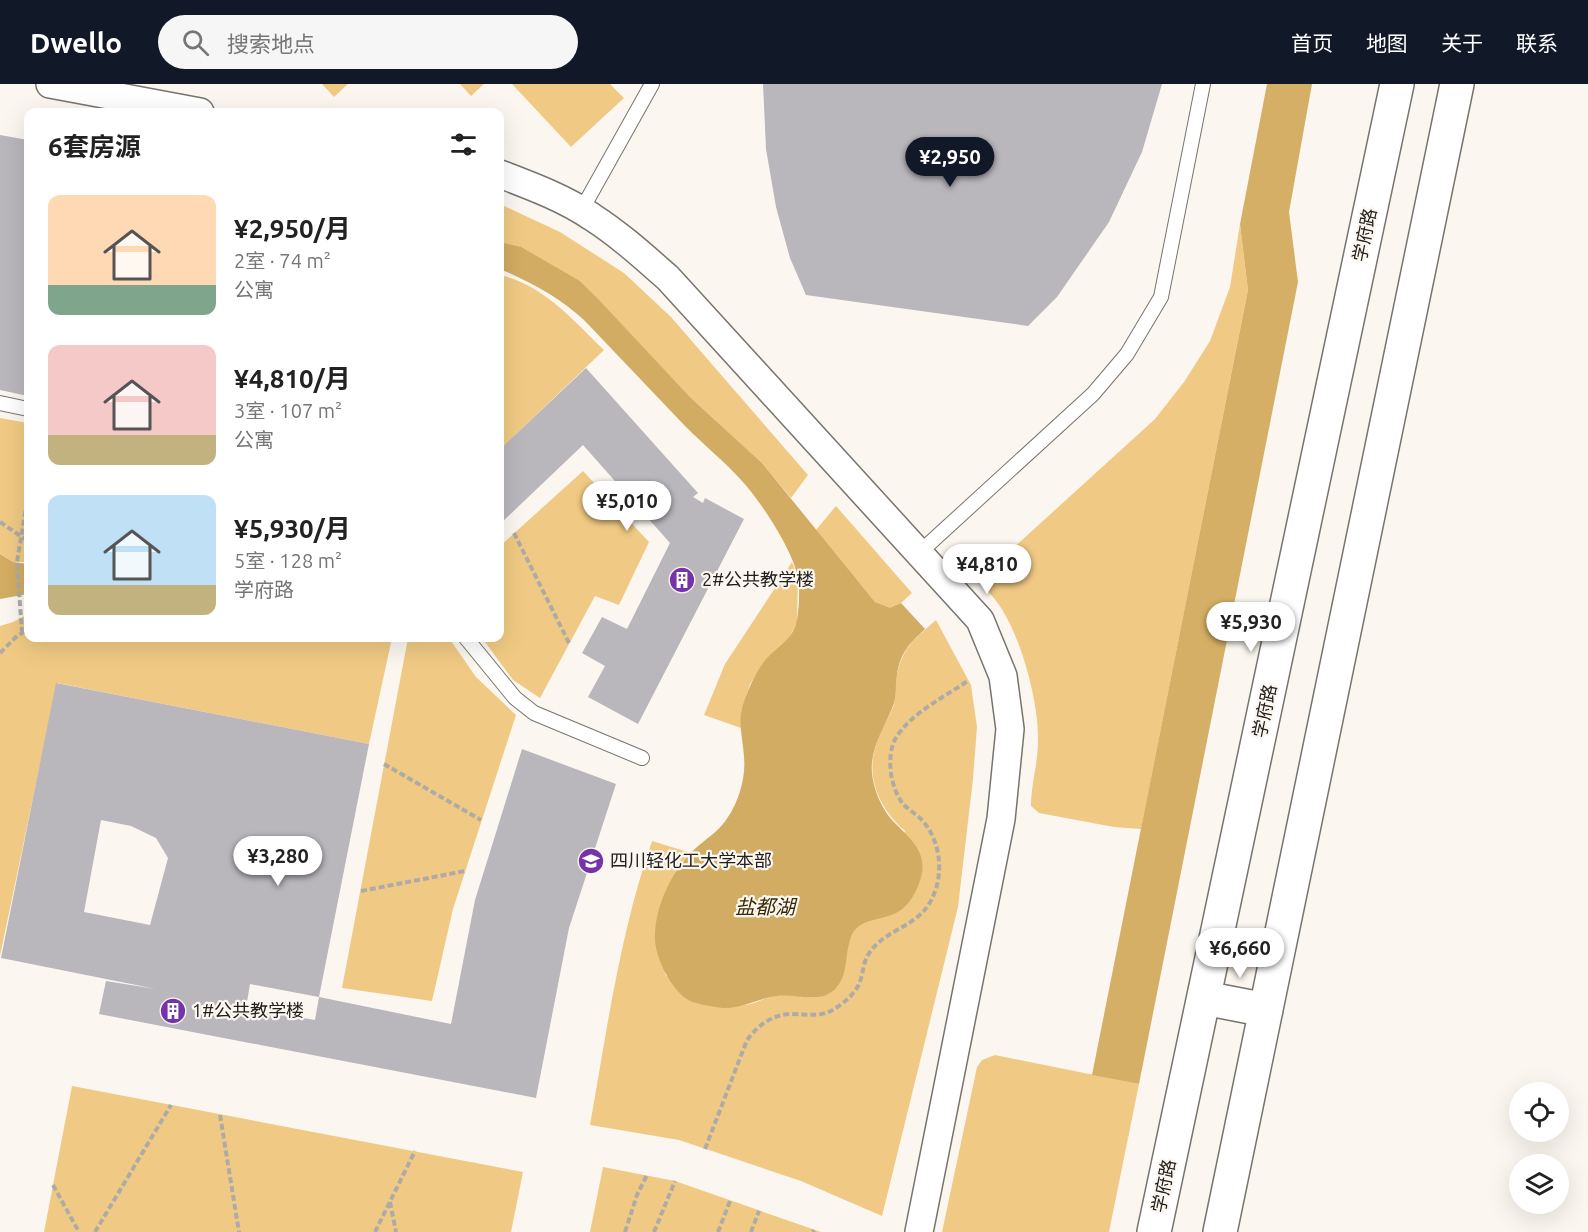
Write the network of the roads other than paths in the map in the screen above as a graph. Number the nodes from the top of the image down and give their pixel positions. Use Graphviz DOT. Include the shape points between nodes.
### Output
graph roads {
  1 [pos="50,84"];
  2 [pos="652,84"];
  3 [pos="1203,84"];
  4 [pos="1397,84"];
  5 [pos="1457,84"];
  6 [pos="179,108"];
  7 [pos="504,176"];
  8 [pos="581,211"];
  9 [pos="0,404"];
  10 [pos="24,408"];
  11 [pos="919,553"];
  12 [pos="469,642"];
  13 [pos="642,758"];
  14 [pos="1204,998"];
  15 [pos="1266,1010"];
  16 [pos="919,1232"];
  17 [pos="1154,1232"];
  18 [pos="1220,1232"];
  1 -- 6 [label="street"];
  2 -- 8 [label="lane"];
  3 -- 11 [label="lane" via="1161,297 1127,354 1093,394"];
  4 -- 14 [label="main road, 学府路"];
  5 -- 15 [label="main road"];
  7 -- 8 [label="street"];
  8 -- 11 [label="street" via="632,246 668,278"];
  9 -- 10 [label="lane"];
  11 -- 16 [label="street" via="980,620 1003,676 1010,729 1001,819"];
  12 -- 13 [label="lane" via="515,698 534,713"];
  14 -- 15 [label="main road"];
  14 -- 17 [label="main road, 学府路"];
  15 -- 18 [label="main road"];
}
